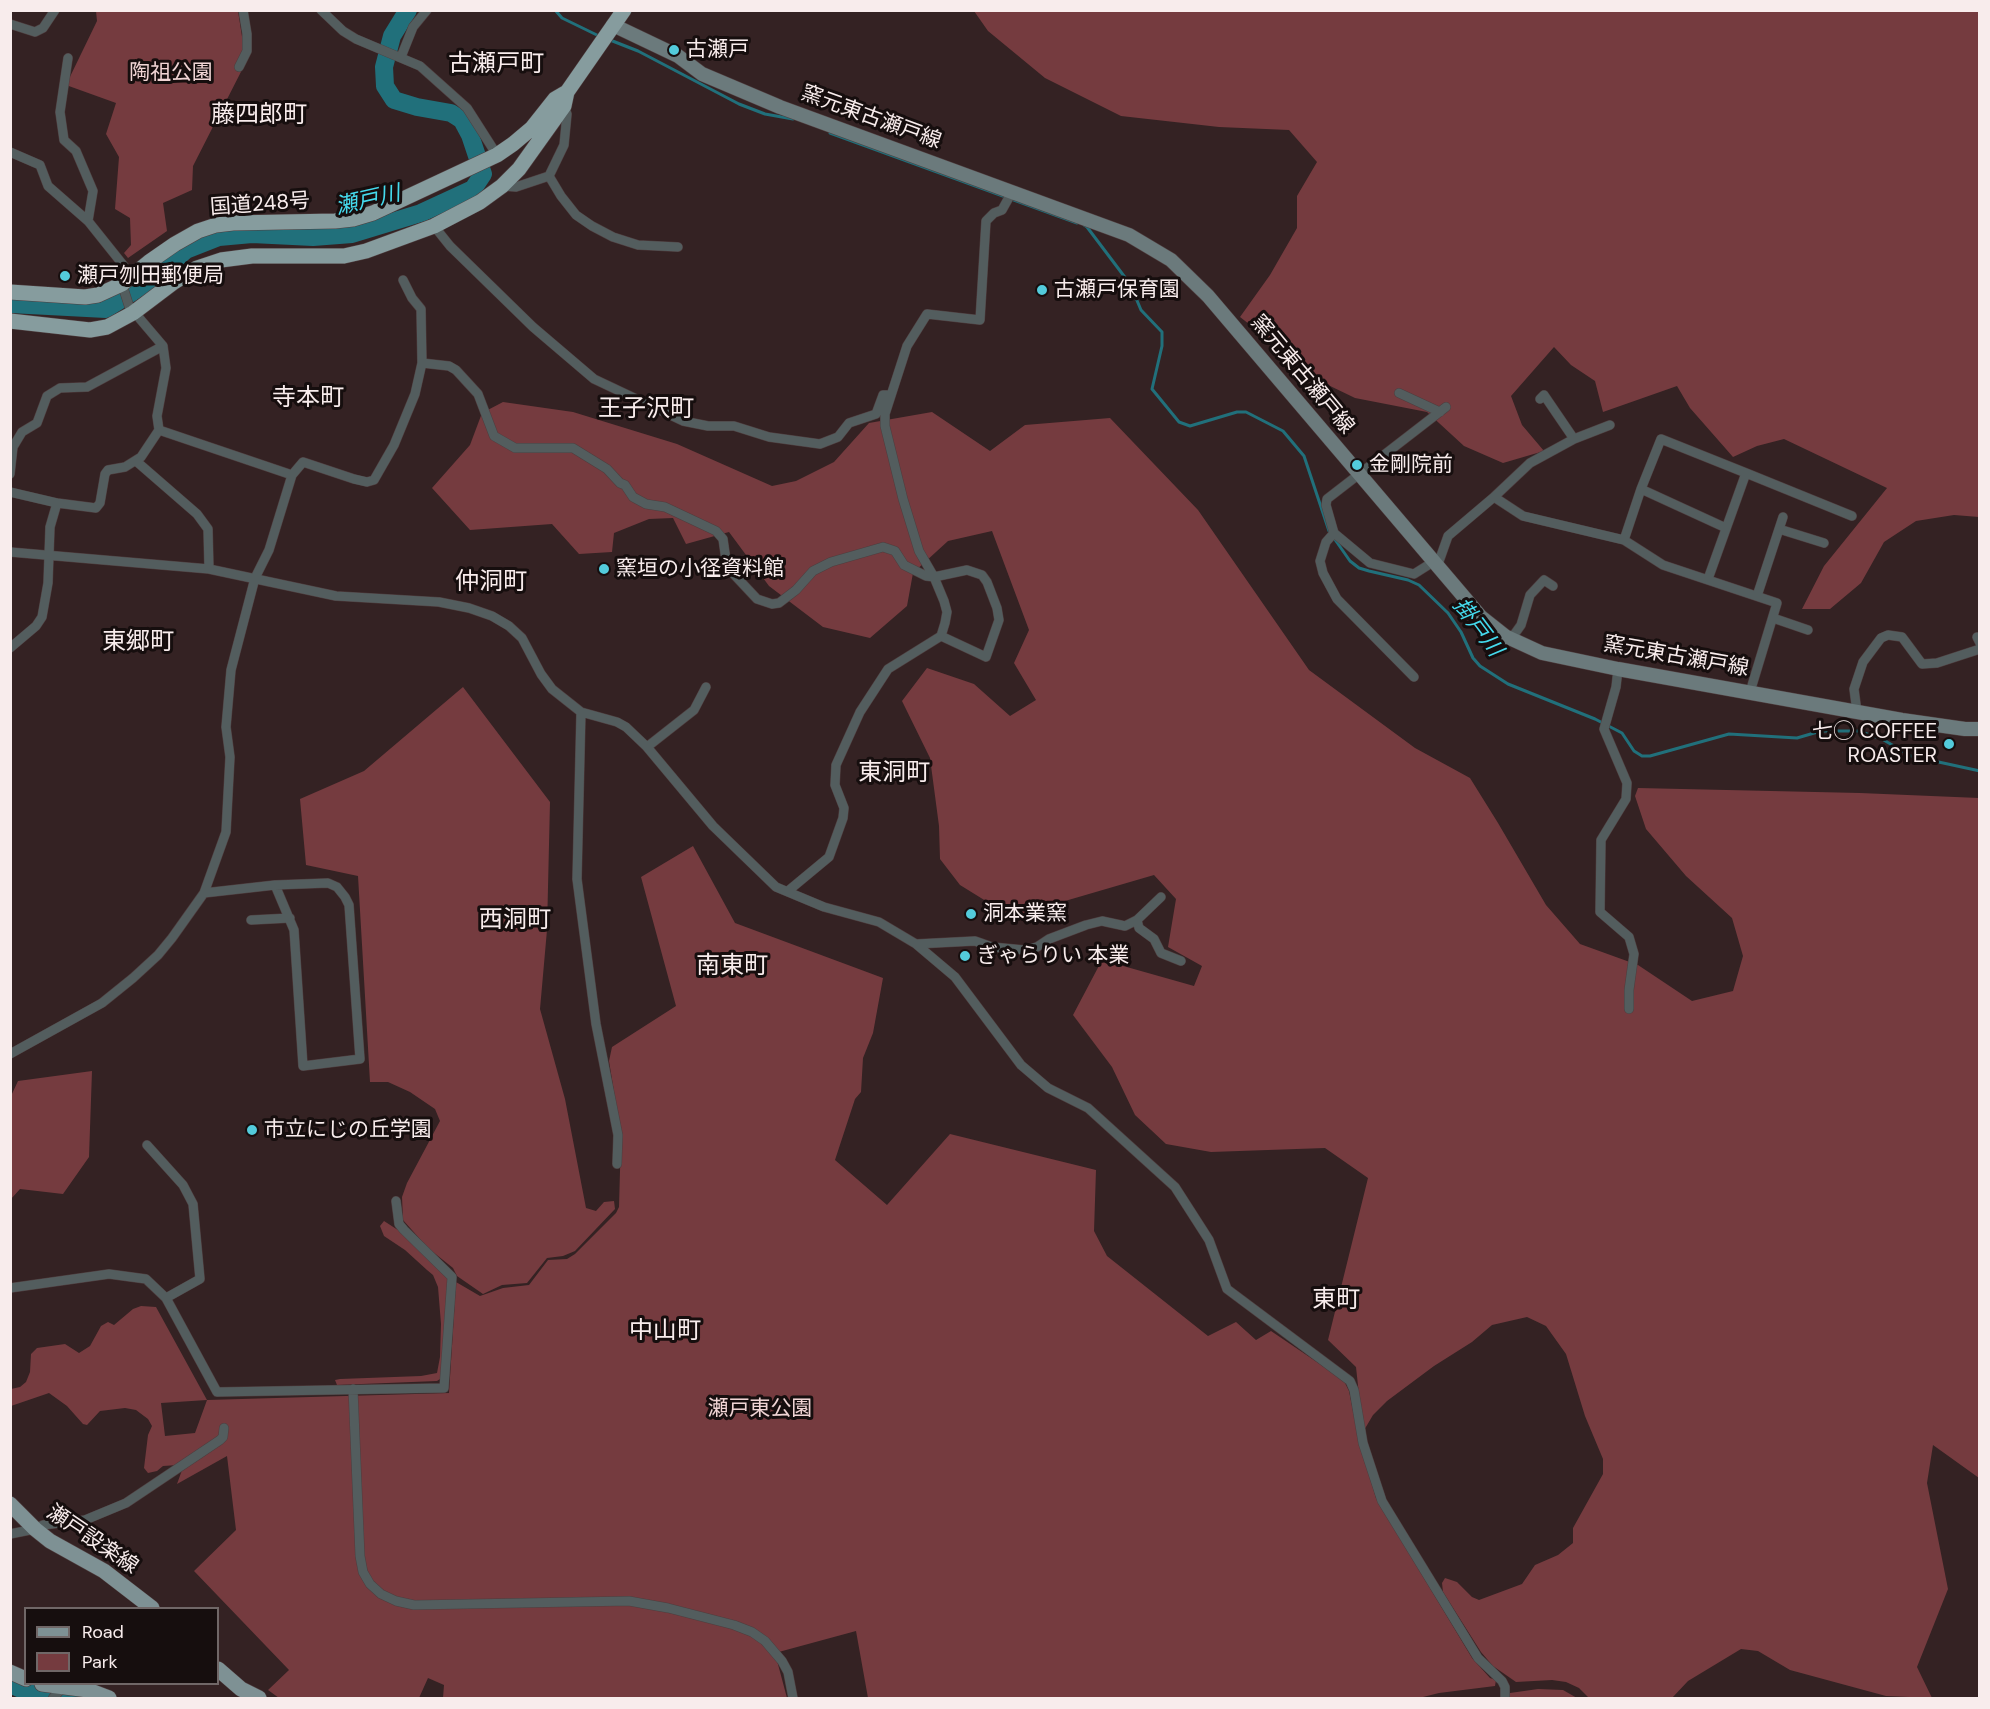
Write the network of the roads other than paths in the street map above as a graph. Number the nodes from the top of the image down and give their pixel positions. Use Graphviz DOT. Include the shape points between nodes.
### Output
graph roads {
  1 [pos="55,10"];
  2 [pos="243,10"];
  3 [pos="321,10"];
  4 [pos="427,10"];
  5 [pos="624,10"];
  6 [pos="10,24"];
  7 [pos="607,34"];
  8 [pos="399,56"];
  9 [pos="68,58"];
  10 [pos="239,67"];
  11 [pos="565,99"];
  12 [pos="10,152"];
  13 [pos="493,157"];
  14 [pos="549,176"];
  15 [pos="502,186"];
  16 [pos="1012,192"];
  17 [pos="88,221"];
  18 [pos="434,226"];
  19 [pos="678,247"];
  20 [pos="403,280"];
  21 [pos="126,283"];
  22 [pos="10,292"];
  23 [pos="131,310"];
  24 [pos="10,321"];
  25 [pos="163,346"];
  26 [pos="422,363"];
  27 [pos="1400,393"];
  28 [pos="890,395"];
  29 [pos="1540,399"];
  30 [pos="1610,425"];
  31 [pos="159,430"];
  32 [pos="1574,439"];
  33 [pos="136,461"];
  34 [pos="1746,473"];
  35 [pos="10,474"];
  36 [pos="292,475"];
  37 [pos="1360,475"];
  38 [pos="1641,489"];
  39 [pos="10,492"];
  40 [pos="1494,497"];
  41 [pos="57,503"];
  42 [pos="1852,516"];
  43 [pos="1783,517"];
  44 [pos="1726,528"];
  45 [pos="1779,529"];
  46 [pos="1332,535"];
  47 [pos="1624,540"];
  48 [pos="1824,543"];
  49 [pos="10,552"];
  50 [pos="50,556"];
  51 [pos="1435,564"];
  52 [pos="208,570"];
  53 [pos="934,577"];
  54 [pos="255,578"];
  55 [pos="1708,579"];
  56 [pos="1553,586"];
  57 [pos="1757,596"];
  58 [pos="1773,618"];
  59 [pos="1808,630"];
  60 [pos="941,636"];
  61 [pos="1511,639"];
  62 [pos="10,648"];
  63 [pos="1980,649"];
  64 [pos="1618,669"];
  65 [pos="1414,676"];
  66 [pos="706,687"];
  67 [pos="1750,692"];
  68 [pos="581,712"];
  69 [pos="1857,712"];
  70 [pos="1980,729"];
  71 [pos="647,747"];
  72 [pos="275,885"];
  73 [pos="788,891"];
  74 [pos="204,893"];
  75 [pos="1161,897"];
  76 [pos="290,918"];
  77 [pos="251,920"];
  78 [pos="1137,920"];
  79 [pos="915,944"];
  80 [pos="1181,961"];
  81 [pos="1629,1009"];
  82 [pos="10,1054"];
  83 [pos="147,1145"];
  84 [pos="617,1164"];
  85 [pos="396,1201"];
  86 [pos="10,1288"];
  87 [pos="166,1298"];
  88 [pos="353,1389"];
  89 [pos="224,1428"];
  90 [pos="10,1504"];
  91 [pos="35,1529"];
  92 [pos="10,1534"];
  93 [pos="151,1607"];
  94 [pos="219,1670"];
  95 [pos="10,1672"];
  96 [pos="24,1679"];
  97 [pos="52,1685"];
  98 [pos="63,1687"];
  99 [pos="53,1698"];
  100 [pos="109,1698"];
  101 [pos="260,1698"];
  102 [pos="793,1698"];
  103 [pos="1505,1698"];
  1 -- 6 [label="street" via="43,28 35,32"];
  2 -- 10 [label="street" via="247,51"];
  3 -- 8 [label="street" via="343,31"];
  4 -- 8 [label="street" via="413,27"];
  5 -- 7 [label="highway, 国道248号"];
  7 -- 11 [label="highway, 国道248号"];
  7 -- 16 [label="main road, 窯元東古瀬戸線" via="678,56 702,74 780,107"];
  8 -- 13 [label="street" via="420,66 467,108"];
  9 -- 17 [label="street" via="60,112 64,140 76,151 93,191"];
  11 -- 13 [label="highway, 国道248号" via="555,99 532,128"];
  11 -- 14 [label="street" via="564,145"];
  11 -- 15 [label="highway, 国道248号" via="519,169"];
  12 -- 17 [label="street" via="40,165 48,186"];
  13 -- 21 [label="highway, 国道248号" via="353,219 216,225 198,231 174,244"];
  14 -- 15 [label="street" via="516,187"];
  14 -- 19 [label="street" via="576,215 592,226 638,245"];
  15 -- 18 [label="highway, 国道248号"];
  16 -- 28 [label="street" via="1002,210 986,221 980,320 927,314 907,346"];
  16 -- 37 [label="main road, 窯元東古瀬戸線" via="1129,235 1171,260 1208,296"];
  17 -- 21 [label="street"];
  18 -- 23 [label="highway, 国道248号" via="344,256 221,260 197,268"];
  18 -- 28 [label="street" via="533,327 594,379 683,421 734,426 769,438 820,444 838,438 849,423 876,414 883,396"];
  20 -- 26 [label="street" via="421,309"];
  21 -- 22 [label="highway, 国道248号" via="85,297"];
  21 -- 23 [label="street"];
  23 -- 24 [label="highway, 国道248号" via="107,327 90,330"];
  23 -- 25 [label="street"];
  25 -- 31 [label="street" via="166,368 157,416"];
  25 -- 35 [label="street" via="87,387 60,388 47,396 37,423 22,432 13,447"];
  26 -- 36 [label="street" via="415,394 374,480 354,479 303,462"];
  26 -- 53 [label="street" via="456,370 478,394 494,436 515,448 573,448 607,469 639,500 665,507 716,531 723,539 727,567 757,599 779,603 813,571 883,547 895,551 904,565"];
  27 -- 37 [label="street" via="1443,410"];
  28 -- 53 [label="street" via="885,426 919,551"];
  29 -- 32 [label="street" via="1544,395"];
  30 -- 32 [label="street"];
  31 -- 33 [label="street"];
  31 -- 36 [label="street"];
  32 -- 40 [label="street" via="1530,463"];
  33 -- 41 [label="street" via="108,470 96,508"];
  33 -- 52 [label="street" via="197,514 208,529"];
  34 -- 38 [label="street" via="1661,439"];
  34 -- 42 [label="street"];
  34 -- 44 [label="street"];
  36 -- 54 [label="street" via="269,550"];
  37 -- 46 [label="street" via="1327,499"];
  37 -- 51 [label="main road, 窯元東古瀬戸線"];
  38 -- 44 [label="street"];
  38 -- 47 [label="street"];
  39 -- 41 [label="street"];
  40 -- 47 [label="street" via="1522,516"];
  40 -- 51 [label="street" via="1448,536"];
  41 -- 50 [label="street" via="50,527"];
  43 -- 45 [label="street"];
  44 -- 55 [label="street"];
  45 -- 48 [label="street"];
  45 -- 57 [label="street"];
  46 -- 51 [label="street" via="1370,563 1414,574"];
  46 -- 65 [label="street" via="1320,561 1337,599"];
  47 -- 55 [label="street" via="1663,565"];
  49 -- 50 [label="street"];
  50 -- 52 [label="street"];
  50 -- 62 [label="street" via="42,617"];
  51 -- 61 [label="main road, 窯元東古瀬戸線" via="1481,617"];
  52 -- 54 [label="street"];
  53 -- 60 [label="street" via="947,612"];
  53 -- 60 [label="street" via="967,570 981,575 999,620 986,657"];
  54 -- 68 [label="street" via="336,596 439,602 492,616 517,633 552,689"];
  54 -- 74 [label="street" via="231,670 226,727 230,757 226,832"];
  55 -- 57 [label="street"];
  56 -- 61 [label="street" via="1544,580 1530,595 1521,625"];
  57 -- 58 [label="street" via="1777,603"];
  58 -- 59 [label="street"];
  58 -- 67 [label="street"];
  60 -- 73 [label="street" via="888,669 860,712 836,765 835,785 844,808 829,857"];
  61 -- 64 [label="main road, 窯元東古瀬戸線" via="1542,653"];
  63 -- 69 [label="street" via="1922,664 1902,638 1881,638 1863,662 1854,689"];
  64 -- 67 [label="main road, 窯元東古瀬戸線"];
  64 -- 81 [label="street" via="1605,725 1627,783 1626,799 1601,840 1600,912 1629,938 1634,954"];
  66 -- 71 [label="street" via="694,710"];
  67 -- 69 [label="main road, 窯元東古瀬戸線"];
  68 -- 71 [label="street" via="617,722"];
  68 -- 84 [label="street" via="577,879 596,1024 617,1127"];
  69 -- 70 [label="main road, 窯元東古瀬戸線"];
  71 -- 73 [label="street" via="713,826 776,887"];
  72 -- 74 [label="street"];
  72 -- 76 [label="street"];
  72 -- 76 [label="street" via="324,882 336,887 349,905 360,1059 303,1066"];
  73 -- 79 [label="street" via="824,907 879,922"];
  74 -- 82 [label="street" via="158,955 133,978 102,1003"];
  75 -- 78 [label="street"];
  76 -- 77 [label="street"];
  78 -- 79 [label="street" via="1125,926 1102,921 1086,925 1024,950 975,941"];
  78 -- 80 [label="street" via="1139,928 1154,939 1161,953"];
  79 -- 103 [label="street" via="955,977 1021,1065 1048,1088 1088,1108 1175,1187 1209,1240 1227,1289 1350,1381 1363,1443 1382,1501 1478,1658 1502,1681"];
  83 -- 87 [label="street" via="183,1185 193,1204 200,1279"];
  85 -- 88 [label="street" via="399,1224 452,1277 444,1388"];
  86 -- 87 [label="street" via="109,1274 146,1279"];
  87 -- 88 [label="street" via="217,1392"];
  88 -- 102 [label="street" via="360,1556 370,1584 381,1594 414,1605 629,1601 668,1608 734,1625 765,1641 788,1672"];
  89 -- 91 [label="street" via="220,1440 126,1503 85,1520"];
  90 -- 91 [label="main road, 瀬戸設楽線"];
  91 -- 92 [label="street"];
  91 -- 93 [label="main road, 瀬戸設楽線" via="104,1571"];
  94 -- 101 [label="main road" via="241,1689"];
  95 -- 96 [label="main road"];
  97 -- 98 [label="main road"];
  98 -- 99 [label="street"];
  98 -- 100 [label="main road"];
}
